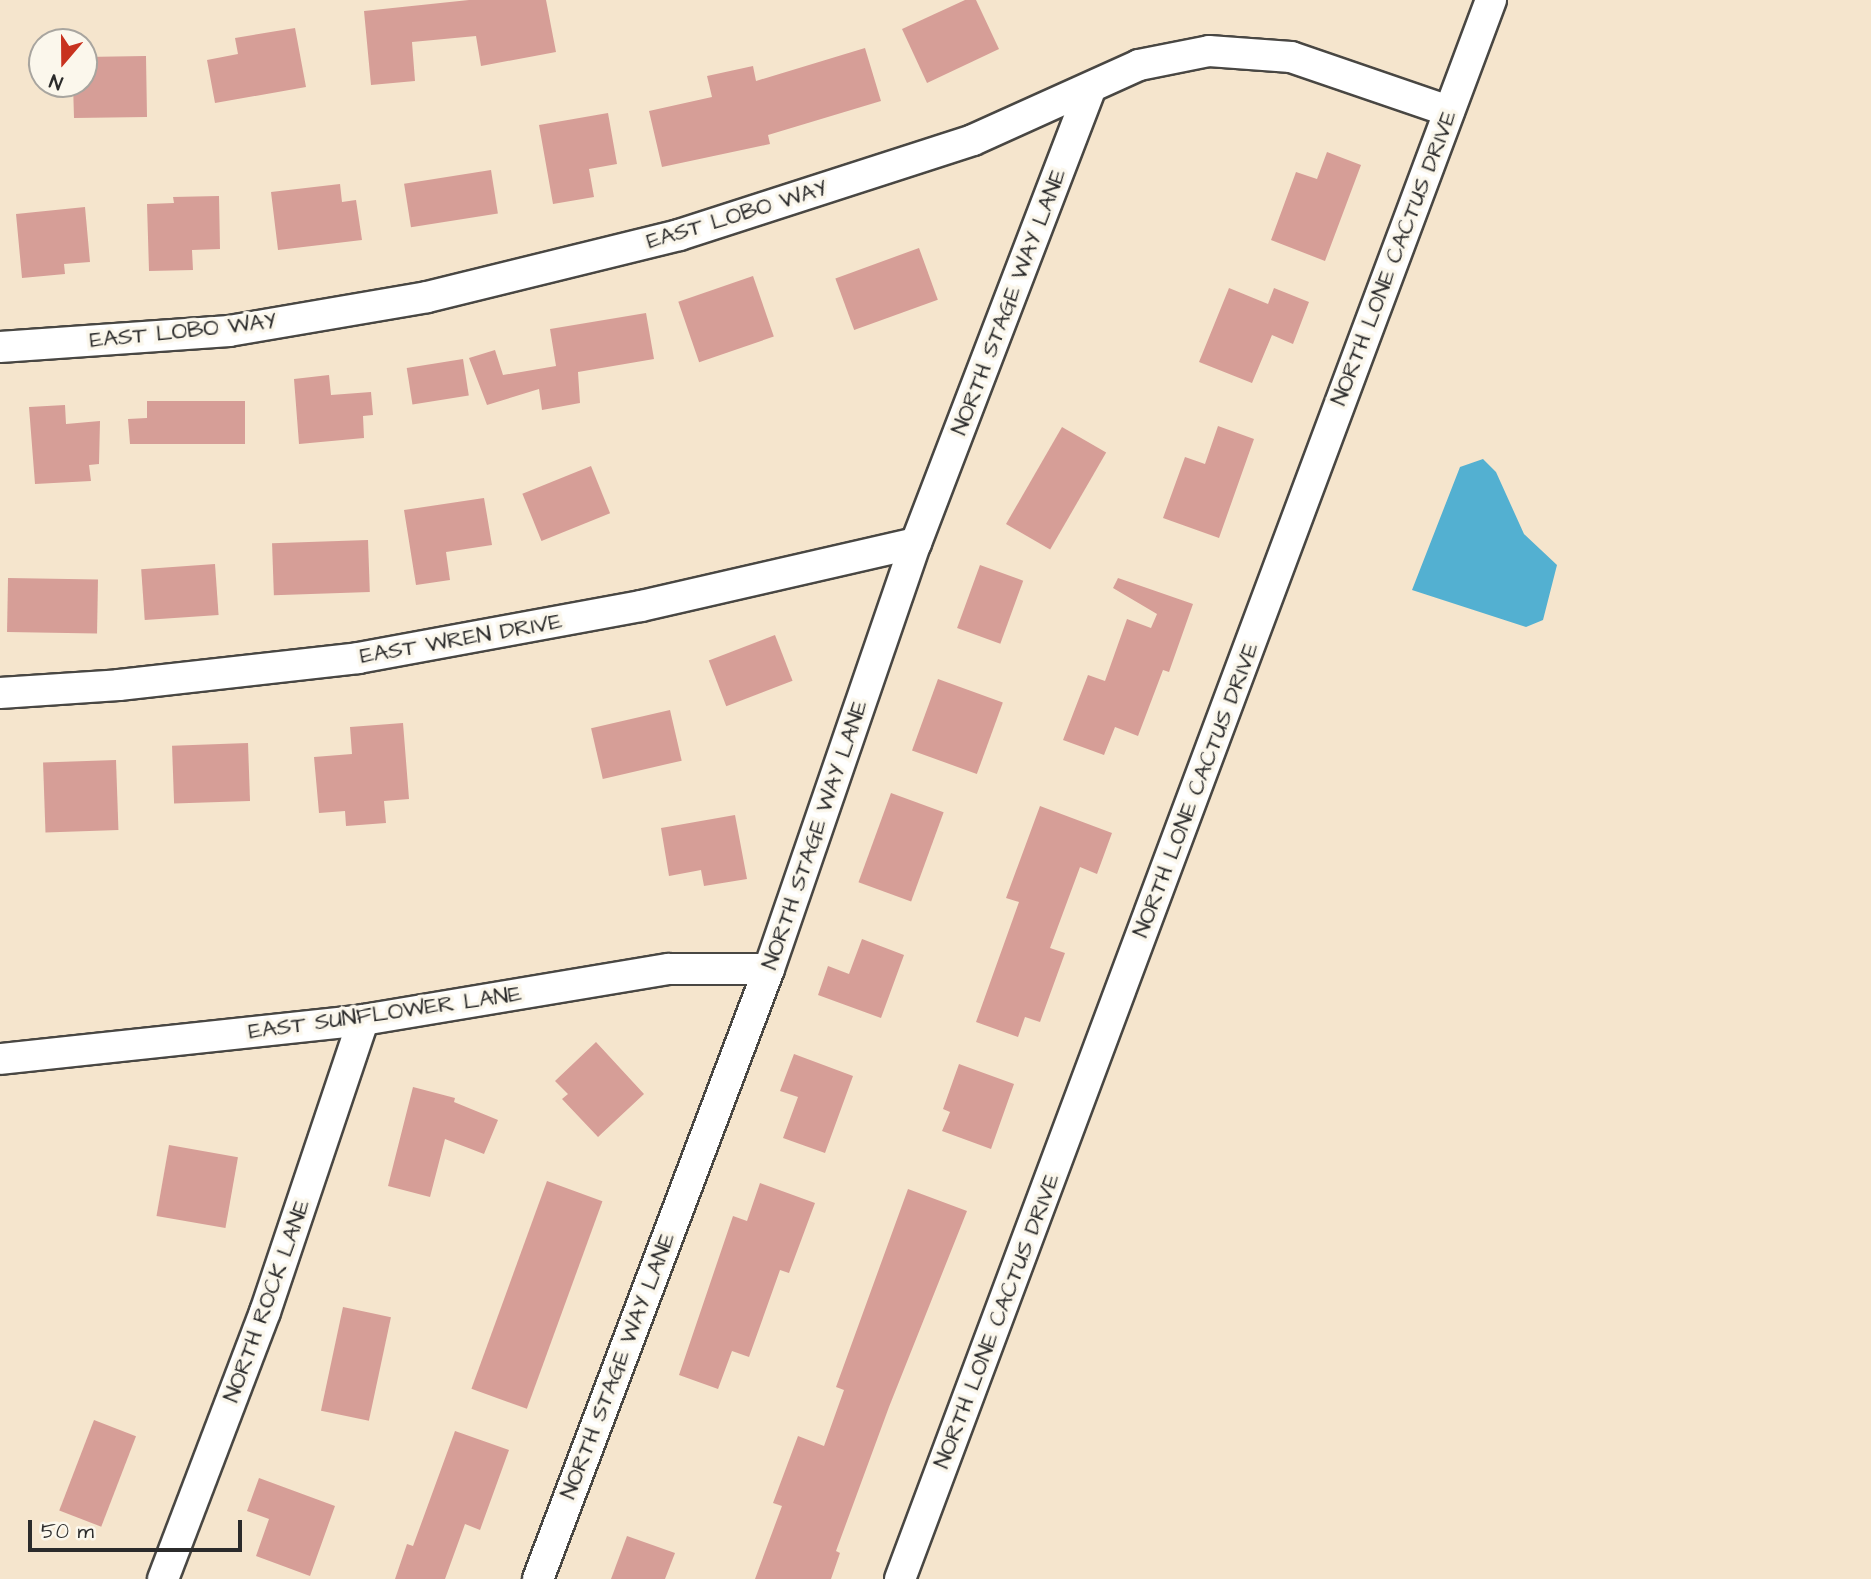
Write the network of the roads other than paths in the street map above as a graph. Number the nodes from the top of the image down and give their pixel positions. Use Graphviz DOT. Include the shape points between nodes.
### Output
graph roads {
  1 [pos="1491,0"];
  2 [pos="1090,89"];
  3 [pos="1449,111"];
  4 [pos="0,347"];
  5 [pos="916,543"];
  6 [pos="0,694"];
  7 [pos="769,969"];
  8 [pos="363,1020"];
  9 [pos="0,1059"];
  10 [pos="163,1579"];
  11 [pos="538,1579"];
  12 [pos="900,1579"];
  1 -- 3 [label="street, NORTH LONE CACTUS DRIVE"];
  2 -- 3 [label="street, EAST LOBO WAY" via="1139,65 1209,51 1291,57"];
  2 -- 4 [label="street, EAST LOBO WAY" via="973,140 679,235 427,297 229,331"];
  2 -- 5 [label="street, NORTH STAGE WAY LANE"];
  3 -- 12 [label="street, NORTH LONE CACTUS DRIVE"];
  5 -- 6 [label="street, EAST WREN DRIVE" via="641,606 358,658"];
  5 -- 7 [label="street, NORTH STAGE WAY LANE"];
  7 -- 8 [label="street, EAST SUNFLOWER LANE" via="668,969"];
  7 -- 11 [label="street, NORTH STAGE WAY LANE"];
  8 -- 9 [label="street, EAST SUNFLOWER LANE"];
  8 -- 10 [label="street, NORTH ROCK LANE" via="265,1312"];
}
